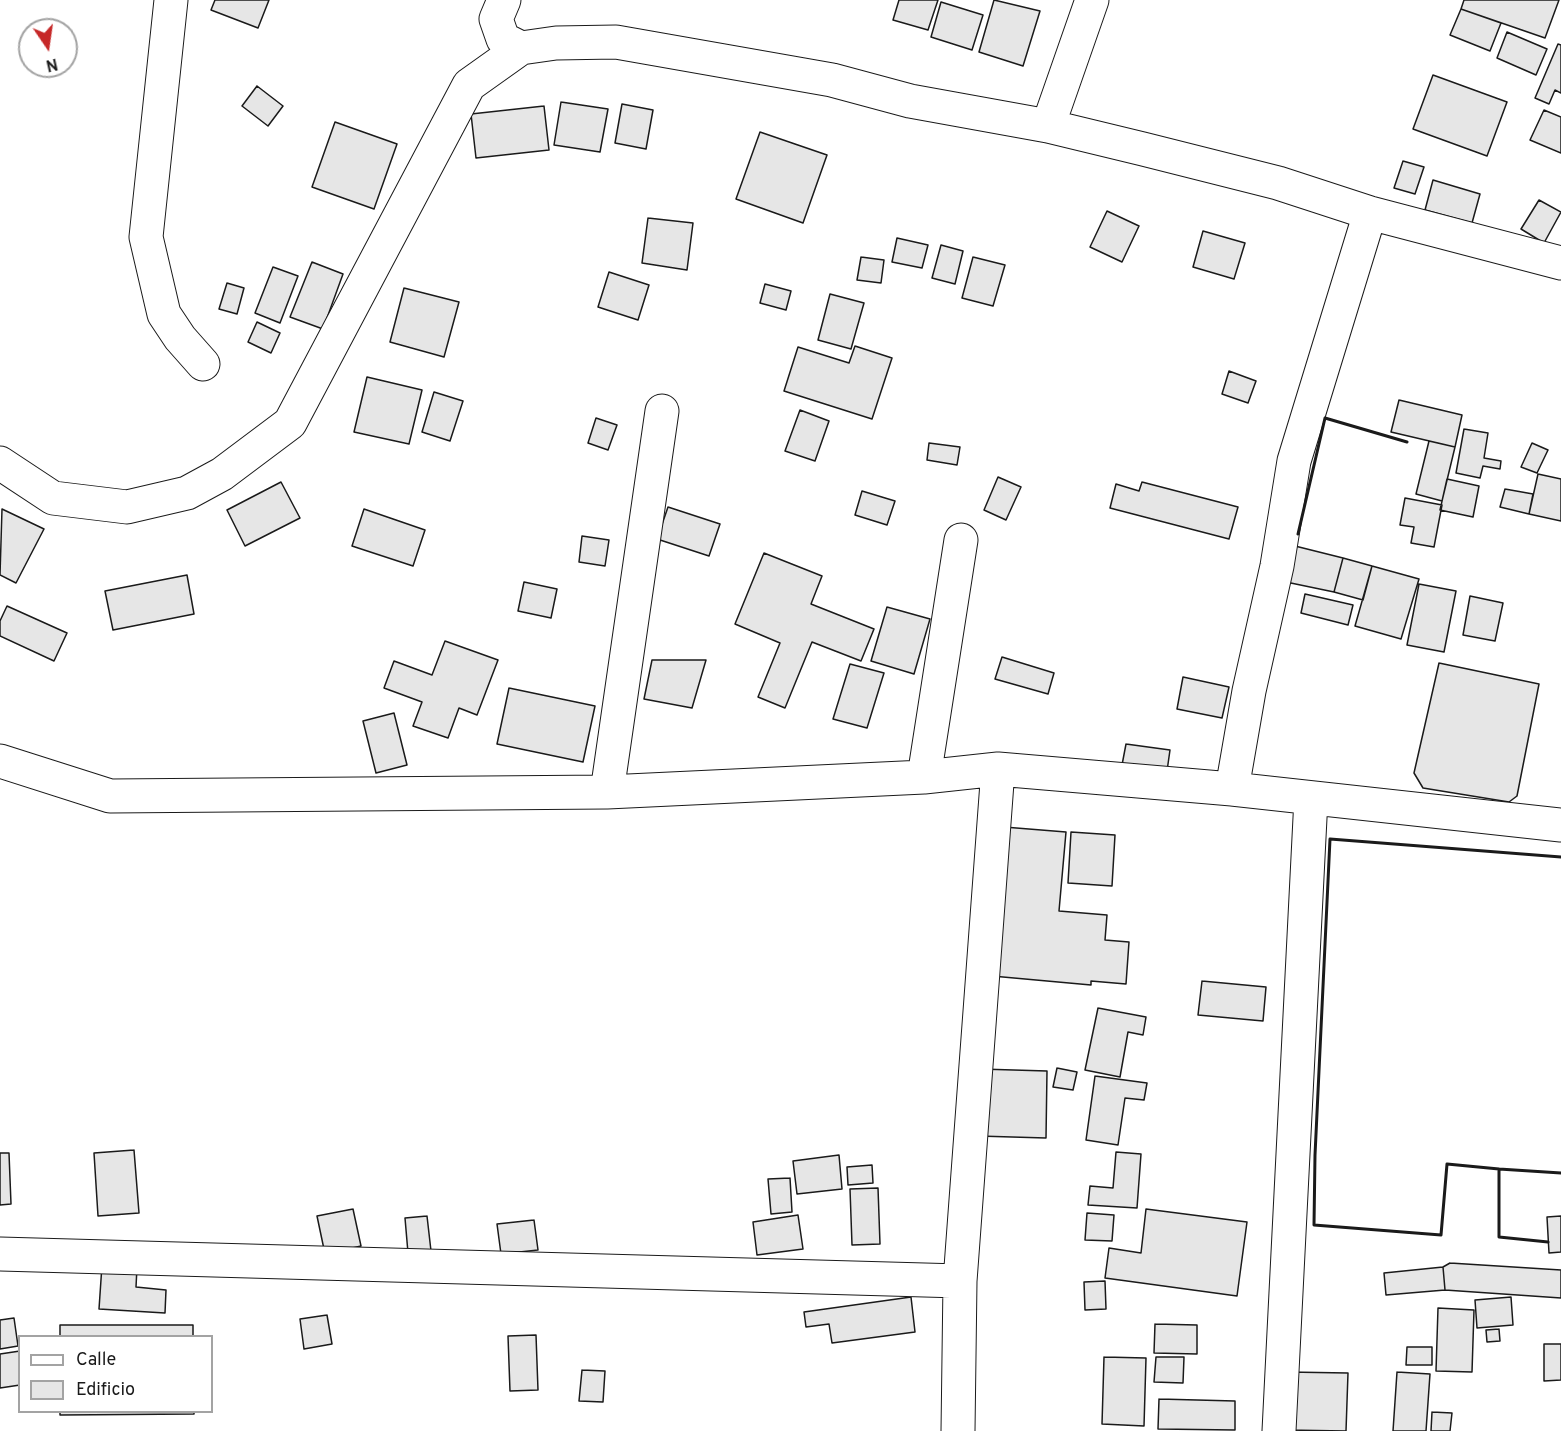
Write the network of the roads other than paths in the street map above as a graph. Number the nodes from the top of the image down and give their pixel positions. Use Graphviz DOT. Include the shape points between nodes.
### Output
graph roads {
  1 [pos="171,0"];
  2 [pos="504,0"];
  3 [pos="1092,0"];
  4 [pos="521,48"];
  5 [pos="1047,126"];
  6 [pos="1370,213"];
  7 [pos="1561,263"];
  8 [pos="203,364"];
  9 [pos="662,411"];
  10 [pos="0,463"];
  11 [pos="961,540"];
  12 [pos="0,761"];
  13 [pos="998,769"];
  14 [pos="924,777"];
  15 [pos="1232,789"];
  16 [pos="607,792"];
  17 [pos="1311,798"];
  18 [pos="1561,825"];
  19 [pos="0,1254"];
  20 [pos="960,1281"];
  21 [pos="958,1431"];
  22 [pos="1279,1431"];
  1 -- 8 [label="street" via="146,237 164,314"];
  2 -- 4 [label="street" via="496,19 503,39"];
  3 -- 5 [label="street"];
  4 -- 5 [label="street" via="616,42 832,80 910,101"];
  4 -- 10 [label="street" via="469,85 290,423 222,474 187,493 127,507 54,498"];
  5 -- 6 [label="street" via="1278,183"];
  6 -- 7 [label="street"];
  6 -- 15 [label="street" via="1294,461"];
  9 -- 16 [label="street"];
  11 -- 14 [label="street"];
  12 -- 16 [label="street" via="110,796"];
  13 -- 14 [label="street"];
  13 -- 15 [label="street"];
  13 -- 20 [label="street"];
  14 -- 16 [label="street"];
  15 -- 17 [label="street"];
  17 -- 18 [label="street"];
  17 -- 22 [label="street"];
  19 -- 20 [label="street"];
  20 -- 21 [label="street"];
}
